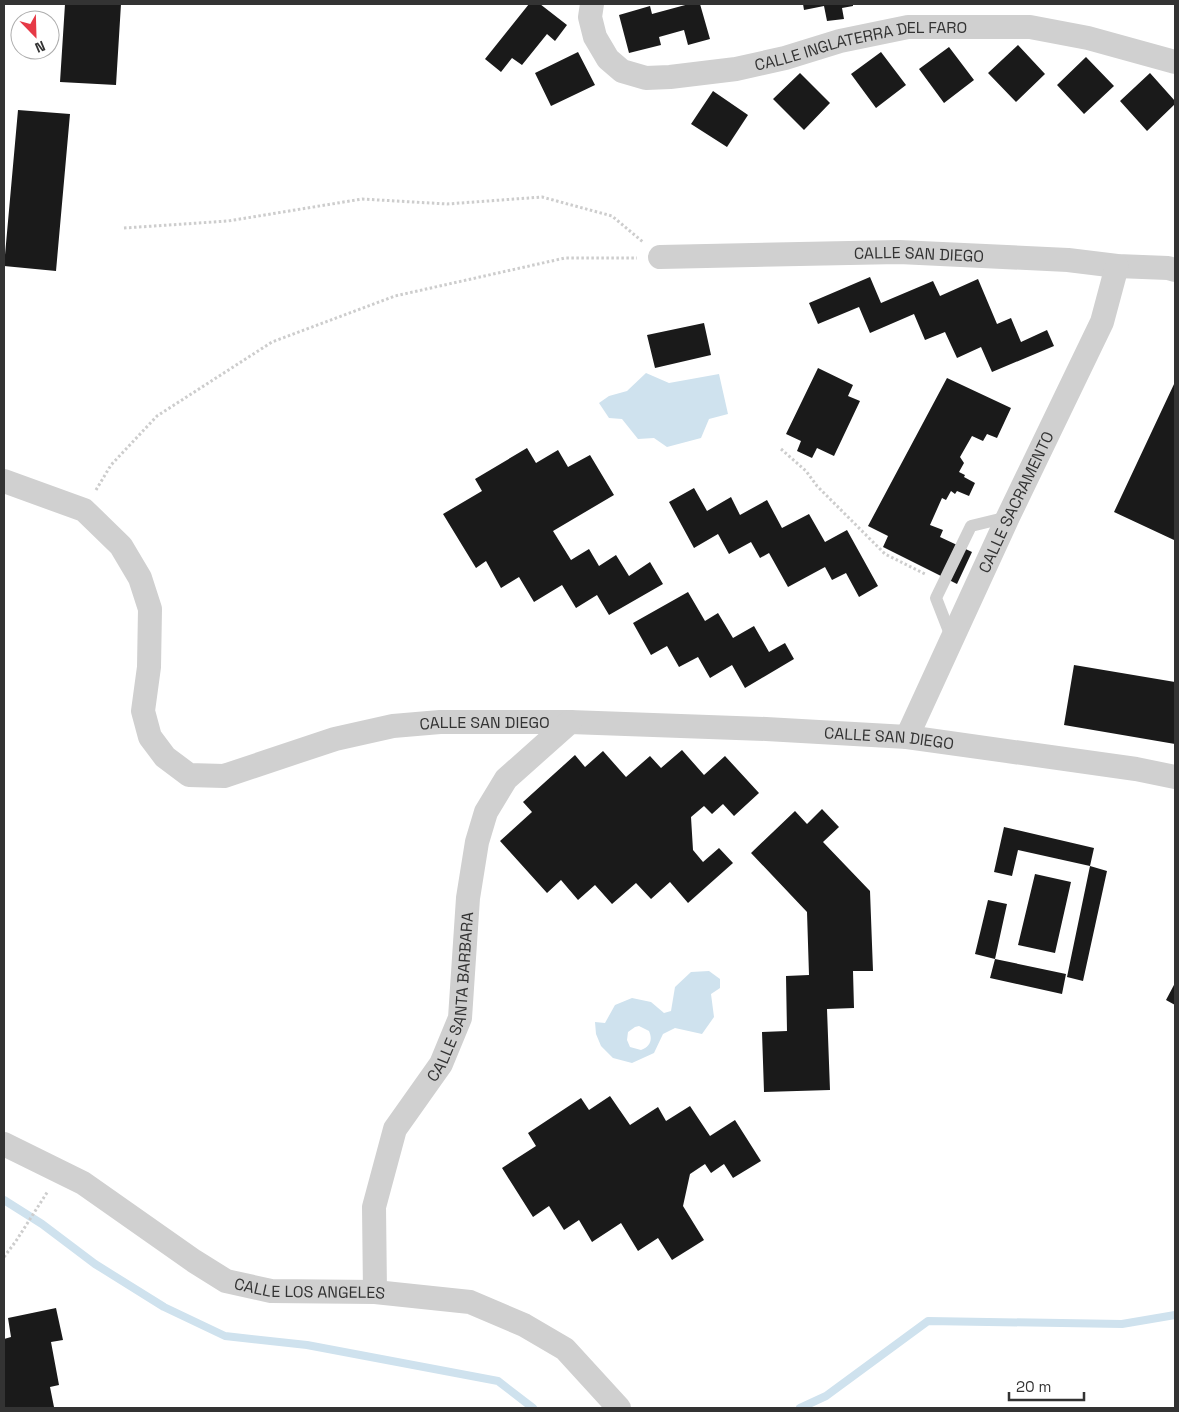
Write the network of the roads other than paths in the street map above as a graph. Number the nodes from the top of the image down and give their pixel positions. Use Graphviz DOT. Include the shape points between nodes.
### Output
graph roads {
  1 [pos="592,4"];
  2 [pos="1175,62"];
  3 [pos="660,258"];
  4 [pos="1117,266"];
  5 [pos="1175,270"];
  6 [pos="4,481"];
  7 [pos="1008,517"];
  8 [pos="952,639"];
  9 [pos="570,722"];
  10 [pos="907,737"];
  11 [pos="1175,777"];
  12 [pos="4,1144"];
  13 [pos="375,1292"];
  14 [pos="619,1408"];
  1 -- 2 [label="street, CALLE INGLATERRA DEL FARO" via="590,17 595,37 608,59 622,71 646,78 736,69 840,41 908,27 1030,27 1088,38"];
  3 -- 4 [label="street, CALLE SAN DIEGO" via="899,252 1068,260"];
  4 -- 5 [label="street, CALLE SAN DIEGO"];
  4 -- 7 [label="street, CALLE SACRAMENTO" via="1102,322"];
  6 -- 9 [label="street, CALLE SAN DIEGO" via="84,510 121,546 140,578 150,609 149,667 143,711 150,737 165,757 189,775 224,776 336,739 393,726 440,722"];
  7 -- 8 [label="street, CALLE SACRAMENTO"];
  7 -- 8 [label="lane" via="971,526 936,598"];
  8 -- 10 [label="street, CALLE SACRAMENTO"];
  9 -- 10 [label="street, CALLE SAN DIEGO"];
  9 -- 13 [label="street, CALLE SANTA BARBARA" via="506,779 486,812 477,842 468,898 460,1018 441,1064 395,1130 374,1207"];
  10 -- 11 [label="street, CALLE SAN DIEGO"];
  12 -- 13 [label="street, CALLE LOS ANGELES" via="82,1184 226,1281 271,1291"];
  13 -- 14 [label="street, CALLE LOS ANGELES" via="470,1302 524,1325 564,1349"];
}
